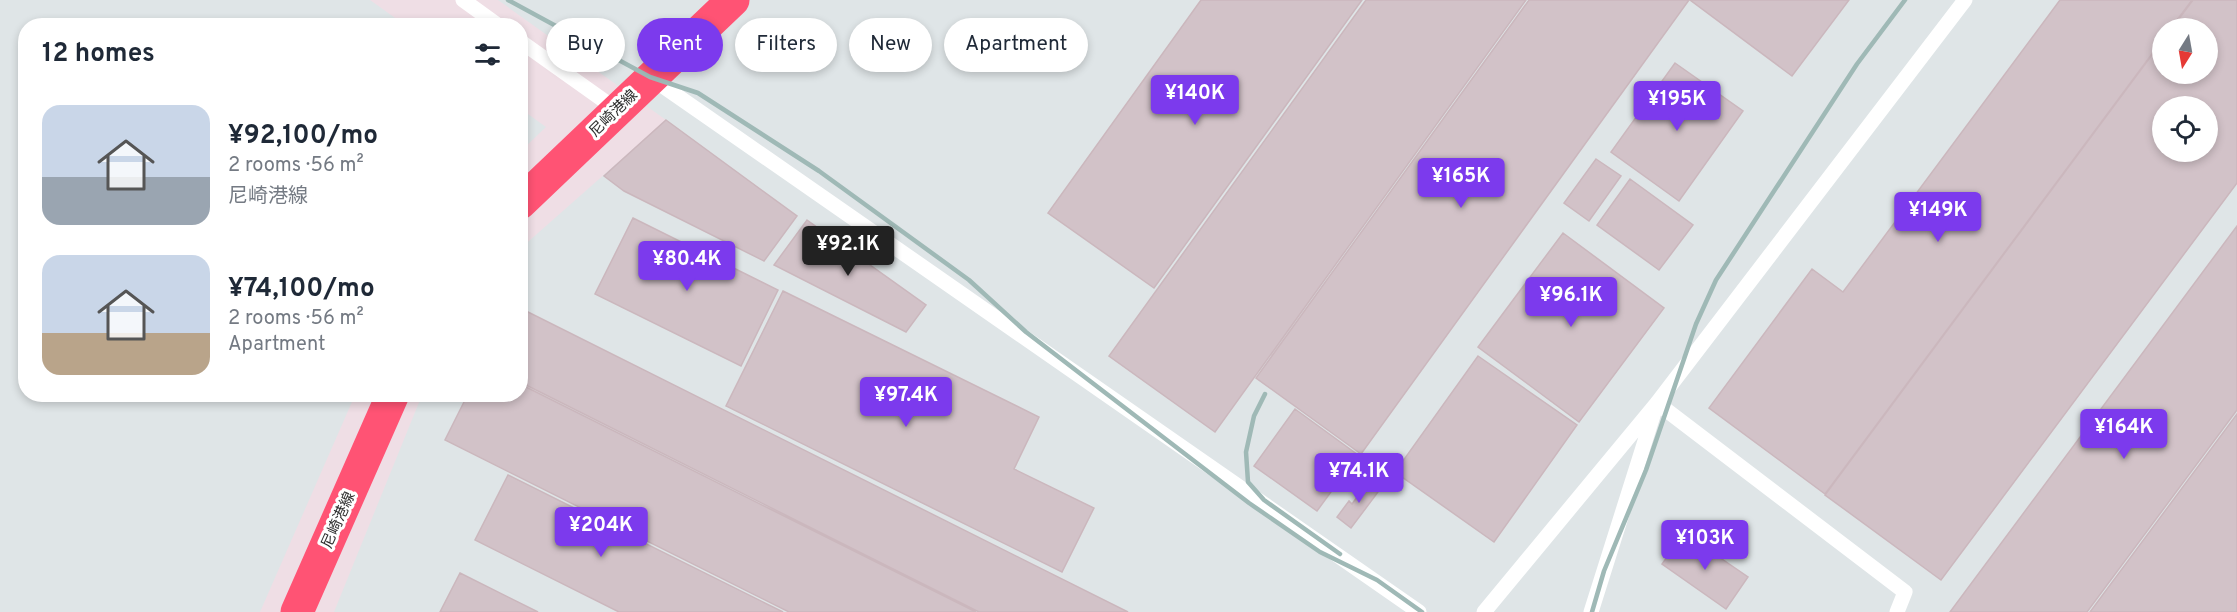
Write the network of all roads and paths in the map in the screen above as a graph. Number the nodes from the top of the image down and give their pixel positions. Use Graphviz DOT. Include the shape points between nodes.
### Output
graph roads {
  1 [pos="463,0"];
  2 [pos="733,0"];
  3 [pos="1965,0"];
  4 [pos="488,18"];
  5 [pos="528,47"];
  6 [pos="650,77"];
  7 [pos="617,110"];
  8 [pos="528,195"];
  9 [pos="389,402"];
  10 [pos="1657,403"];
  11 [pos="297,612"];
  12 [pos="1419,612"];
  13 [pos="1484,612"];
  14 [pos="1591,612"];
  15 [pos="1897,612"];
  1 -- 4 [label="lane"];
  2 -- 6 [label="main road, 尼崎港線"];
  3 -- 10 [label="lane"];
  5 -- 7 [label="lane"];
  6 -- 7 [label="main road, 尼崎港線"];
  6 -- 12 [label="lane"];
  7 -- 8 [label="main road, 尼崎港線"];
  9 -- 11 [label="main road, 尼崎港線"];
  10 -- 13 [label="lane"];
  10 -- 14 [label="lane"];
  10 -- 15 [label="lane" via="1905,591"];
}
